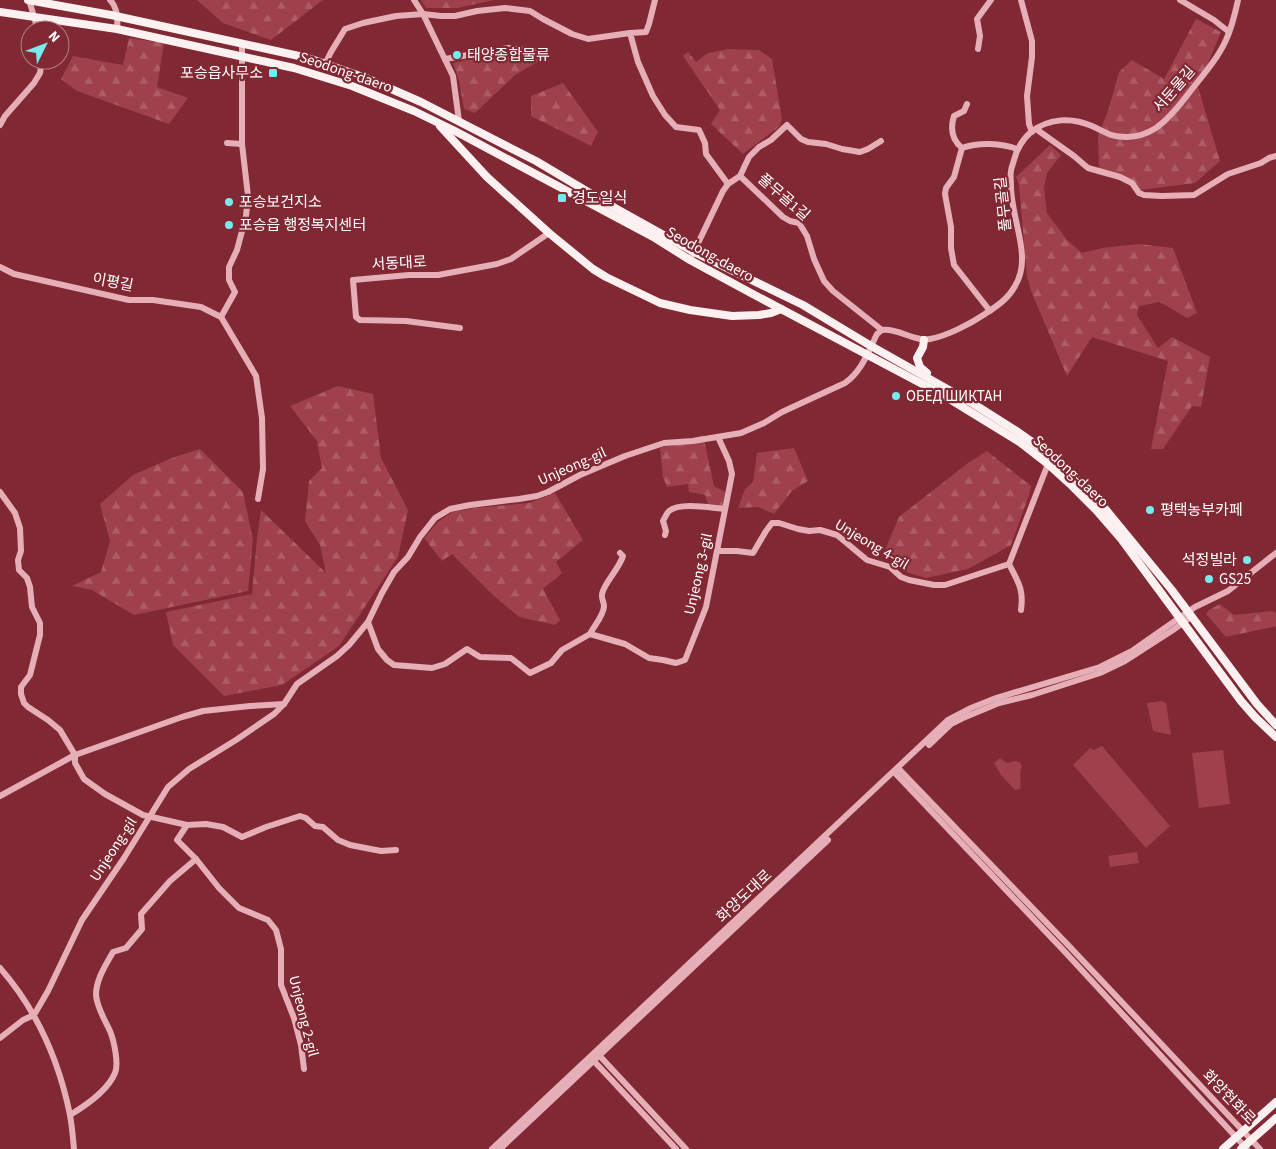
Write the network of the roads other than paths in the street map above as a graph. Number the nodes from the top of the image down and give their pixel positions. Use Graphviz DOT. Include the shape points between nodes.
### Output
graph roads {
  1 [pos="29,0"];
  2 [pos="110,0"];
  3 [pos="414,0"];
  4 [pos="655,0"];
  5 [pos="991,0"];
  6 [pos="1020,0"];
  7 [pos="1180,0"];
  8 [pos="1238,0"];
  9 [pos="0,12"];
  10 [pos="423,14"];
  11 [pos="34,16"];
  12 [pos="118,16"];
  13 [pos="35,20"];
  14 [pos="117,30"];
  15 [pos="1229,32"];
  16 [pos="630,33"];
  17 [pos="242,44"];
  18 [pos="978,49"];
  19 [pos="537,51"];
  20 [pos="242,57"];
  21 [pos="445,59"];
  22 [pos="325,64"];
  23 [pos="41,70"];
  24 [pos="967,104"];
  25 [pos="459,121"];
  26 [pos="437,122"];
  27 [pos="0,125"];
  28 [pos="1034,130"];
  29 [pos="882,141"];
  30 [pos="227,143"];
  31 [pos="242,144"];
  32 [pos="962,148"];
  33 [pos="1017,149"];
  34 [pos="1276,156"];
  35 [pos="740,176"];
  36 [pos="728,184"];
  37 [pos="550,233"];
  38 [pos="694,252"];
  39 [pos="690,260"];
  40 [pos="0,267"];
  41 [pos="781,308"];
  42 [pos="990,311"];
  43 [pos="221,317"];
  44 [pos="460,328"];
  45 [pos="882,330"];
  46 [pos="924,340"];
  47 [pos="871,346"];
  48 [pos="867,354"];
  49 [pos="931,379"];
  50 [pos="718,437"];
  51 [pos="1048,464"];
  52 [pos="0,492"];
  53 [pos="258,498"];
  54 [pos="724,509"];
  55 [pos="665,535"];
  56 [pos="718,552"];
  57 [pos="620,553"];
  58 [pos="1276,554"];
  59 [pos="1009,564"];
  60 [pos="1021,610"];
  61 [pos="1190,614"];
  62 [pos="1182,620"];
  63 [pos="368,622"];
  64 [pos="590,634"];
  65 [pos="284,704"];
  66 [pos="1276,724"];
  67 [pos="1276,738"];
  68 [pos="75,755"];
  69 [pos="897,772"];
  70 [pos="0,796"];
  71 [pos="149,817"];
  72 [pos="187,825"];
  73 [pos="396,850"];
  74 [pos="196,859"];
  75 [pos="0,968"];
  76 [pos="34,1015"];
  77 [pos="0,1038"];
  78 [pos="598,1054"];
  79 [pos="592,1059"];
  80 [pos="304,1069"];
  81 [pos="1276,1102"];
  82 [pos="70,1115"];
  83 [pos="1276,1118"];
  84 [pos="1244,1131"];
  85 [pos="1236,1138"];
  86 [pos="1252,1140"];
  87 [pos="1244,1148"];
  88 [pos="74,1149"];
  89 [pos="492,1149"];
  90 [pos="500,1149"];
  91 [pos="676,1149"];
  92 [pos="686,1149"];
  93 [pos="1223,1149"];
  94 [pos="1260,1149"];
  1 -- 11 [label="street"];
  1 -- 12 [label="main road, Seodong-daero"];
  2 -- 12 [label="street"];
  3 -- 10 [label="street"];
  4 -- 16 [label="street" via="646,32"];
  5 -- 18 [label="street" via="977,19"];
  6 -- 28 [label="street" via="1032,42 1027,96 1029,124"];
  7 -- 15 [label="street"];
  8 -- 15 [label="street, 서둔물길"];
  9 -- 11 [label="main road, Seodong-daero"];
  10 -- 16 [label="street" via="455,16 505,8 530,11 572,34 588,38"];
  10 -- 21 [label="street"];
  10 -- 22 [label="street" via="396,16 345,29"];
  11 -- 13 [label="street"];
  11 -- 14 [label="main road, Seodong-daero"];
  12 -- 14 [label="street"];
  12 -- 17 [label="main road, Seodong-daero"];
  14 -- 20 [label="main road, Seodong-daero"];
  15 -- 28 [label="street, 서둔물길" via="1209,68 1176,109 1145,134 1130,138 1111,136 1076,121 1062,120"];
  16 -- 36 [label="street" via="638,62 665,116 676,127 699,130 706,142 706,154"];
  17 -- 20 [label="street"];
  17 -- 22 [label="main road, Seodong-daero"];
  19 -- 21 [label="street" via="508,48"];
  20 -- 26 [label="main road, Seodong-daero" via="294,68 352,86"];
  20 -- 31 [label="street"];
  21 -- 25 [label="street" via="453,76"];
  22 -- 25 [label="main road, Seodong-daero" via="376,82"];
  23 -- 27 [label="street"];
  24 -- 32 [label="street" via="964,111 954,116 952,124 953,138"];
  25 -- 38 [label="main road, Seodong-daero" via="536,161"];
  26 -- 37 [label="main road" via="487,177"];
  26 -- 39 [label="main road, Seodong-daero" via="655,238"];
  28 -- 33 [label="street, 풀무골길"];
  28 -- 34 [label="street" via="1088,168 1120,177 1144,196 1194,196 1228,174"];
  29 -- 35 [label="street, 풀무골1길" via="860,152 842,149 808,142 787,125 759,146"];
  30 -- 31 [label="street"];
  31 -- 43 [label="street" via="248,196 246,216 229,267 229,280 235,292"];
  32 -- 33 [label="street" via="972,144"];
  32 -- 42 [label="street" via="954,177 944,194 951,227 951,248 954,265"];
  33 -- 42 [label="street, 풀무골길" via="1010,172 1021,248 1020,277 1008,297"];
  35 -- 36 [label="street, 풀무골1길"];
  35 -- 45 [label="street, 풀무골1길" via="783,217 799,223 824,281"];
  36 -- 38 [label="street, 풀무골1길"];
  37 -- 41 [label="main road" via="606,277 660,303 732,316 759,315"];
  37 -- 44 [label="street, 서동대로" via="498,264 438,275 354,280 356,317 360,320 406,321"];
  38 -- 39 [label="street, 풀무골1길"];
  38 -- 47 [label="main road, Seodong-daero" via="803,305"];
  39 -- 41 [label="main road, Seodong-daero"];
  40 -- 43 [label="street, 이평길" via="14,274 129,300 201,307"];
  41 -- 48 [label="main road, Seodong-daero"];
  42 -- 46 [label="street, 풀무골길" via="938,337"];
  43 -- 53 [label="street" via="256,376 262,418 263,469"];
  45 -- 46 [label="street"];
  45 -- 47 [label="street"];
  46 -- 49 [label="main road" via="916,358"];
  47 -- 48 [label="street, Unjeong-gil"];
  47 -- 49 [label="main road, Seodong-daero"];
  48 -- 50 [label="street, Unjeong-gil" via="859,371 845,384 741,433"];
  48 -- 51 [label="main road, Seodong-daero" via="999,428"];
  49 -- 61 [label="main road, Seodong-daero" via="1018,432 1066,469 1107,511"];
  50 -- 54 [label="street, Unjeong 3-gil" via="732,474"];
  50 -- 63 [label="street, Unjeong-gil" via="664,443 589,471 537,496 450,509 435,518 394,572"];
  51 -- 59 [label="street"];
  51 -- 62 [label="main road, Seodong-daero" via="1122,540"];
  52 -- 68 [label="street" via="20,528 19,570 27,578 32,607 40,623 30,675 21,687 21,694 28,707 60,730"];
  54 -- 55 [label="street" via="674,508 667,512 663,521"];
  54 -- 56 [label="street, Unjeong 3-gil"];
  56 -- 59 [label="street, Unjeong 4-gil" via="753,553 772,523 779,522 798,529 837,535 867,560 890,567 909,580 945,585"];
  56 -- 64 [label="street, Unjeong 3-gil" via="706,607 685,660 676,663 649,658 625,644"];
  57 -- 64 [label="street" via="623,556 621,562 601,596 603,612"];
  58 -- 61 [label="street" via="1228,591 1195,607"];
  59 -- 60 [label="street" via="1022,588"];
  61 -- 62 [label="street, 화양도대로"];
  61 -- 66 [label="main road, Seodong-daero" via="1257,704"];
  62 -- 67 [label="main road, Seodong-daero" via="1241,701"];
  62 -- 69 [label="street, 화양도대로" via="1100,667 951,724"];
  63 -- 64 [label="street" via="378,648 387,660 394,665 432,668 445,664 467,649 480,657 511,658 530,673 551,663 562,650"];
  63 -- 65 [label="street, Unjeong-gil" via="349,645 297,684"];
  65 -- 68 [label="street" via="203,711"];
  65 -- 71 [label="street, Unjeong-gil" via="178,778 168,787"];
  68 -- 70 [label="street"];
  68 -- 71 [label="street" via="75,763 84,779"];
  69 -- 78 [label="street, 화양도대로"];
  69 -- 84 [label="street, 화양현화로"];
  69 -- 85 [label="street, 화양현화로"];
  71 -- 72 [label="street"];
  71 -- 76 [label="street, Unjeong-gil" via="82,920"];
  72 -- 73 [label="street" via="224,827 242,837 300,816 350,845 381,851"];
  72 -- 74 [label="street, Unjeong 2-gil" via="177,840"];
  74 -- 80 [label="street, Unjeong 2-gil" via="239,908 268,920 276,930 281,949 281,985 294,1018"];
  74 -- 82 [label="street" via="170,881 142,914 142,929 126,948 113,952 102,971 96,997 114,1046 115,1074 102,1091"];
  75 -- 76 [label="street"];
  76 -- 77 [label="street, Unjeong-gil"];
  76 -- 82 [label="street" via="50,1047"];
  78 -- 79 [label="street, 화양도대로"];
  78 -- 92 [label="street"];
  79 -- 89 [label="street, 화양도대로"];
  79 -- 90 [label="street, 화양도대로"];
  79 -- 91 [label="street"];
  81 -- 84 [label="main road"];
  82 -- 88 [label="street"];
  83 -- 86 [label="main road"];
  84 -- 85 [label="main road"];
  84 -- 86 [label="street, 화양현화로"];
  85 -- 87 [label="street, 화양현화로"];
  85 -- 93 [label="main road"];
  86 -- 87 [label="main road"];
  86 -- 94 [label="street, 화양현화로"];
}
